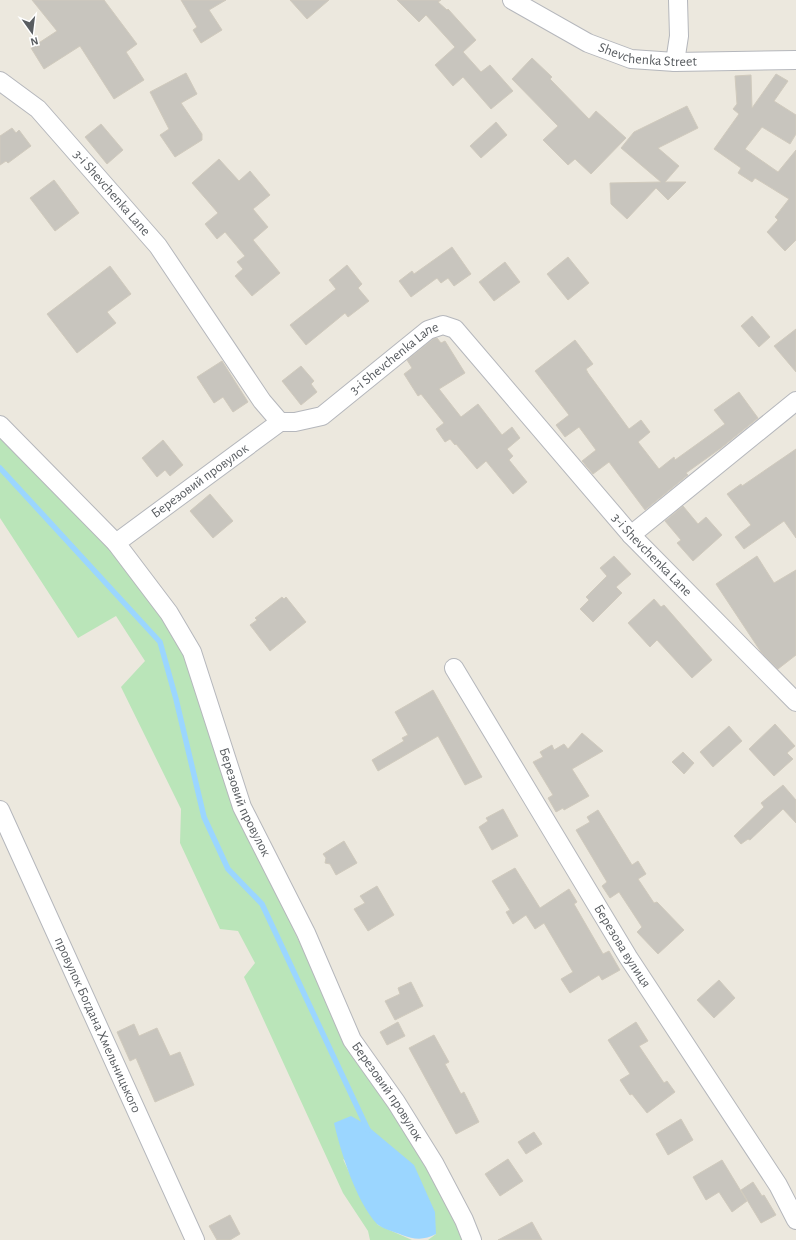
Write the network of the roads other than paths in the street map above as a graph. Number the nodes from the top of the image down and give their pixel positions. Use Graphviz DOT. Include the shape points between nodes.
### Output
graph roads {
  1 [pos="678,0"];
  2 [pos="516,1"];
  3 [pos="796,60"];
  4 [pos="675,62"];
  5 [pos="0,81"];
  6 [pos="796,401"];
  7 [pos="280,422"];
  8 [pos="0,425"];
  9 [pos="631,535"];
  10 [pos="116,543"];
  11 [pos="454,668"];
  12 [pos="796,702"];
  13 [pos="0,810"];
  14 [pos="796,1220"];
  15 [pos="194,1240"];
  16 [pos="472,1240"];
  1 -- 4 [label="street" via="679,36"];
  2 -- 4 [label="street, Shevchenka Street" via="588,43 631,59"];
  3 -- 4 [label="street, Shevchenka Street"];
  5 -- 7 [label="street, 3-i Shevchenka Lane" via="38,109 158,246 262,401"];
  6 -- 9 [label="street"];
  7 -- 9 [label="street, 3-i Shevchenka Lane" via="295,422 322,416 428,330 443,325 455,328"];
  7 -- 10 [label="street, Березовий провулок"];
  8 -- 10 [label="street"];
  9 -- 12 [label="street, 3-i Shevchenka Lane"];
  10 -- 16 [label="street, Березовий провулок" via="169,613 192,652 242,807 306,933 352,1040 396,1102 434,1163"];
  11 -- 14 [label="street, Березова вулиця" via="628,957 778,1185"];
  13 -- 15 [label="street, провулок Богдана Хмельницького"];
}
